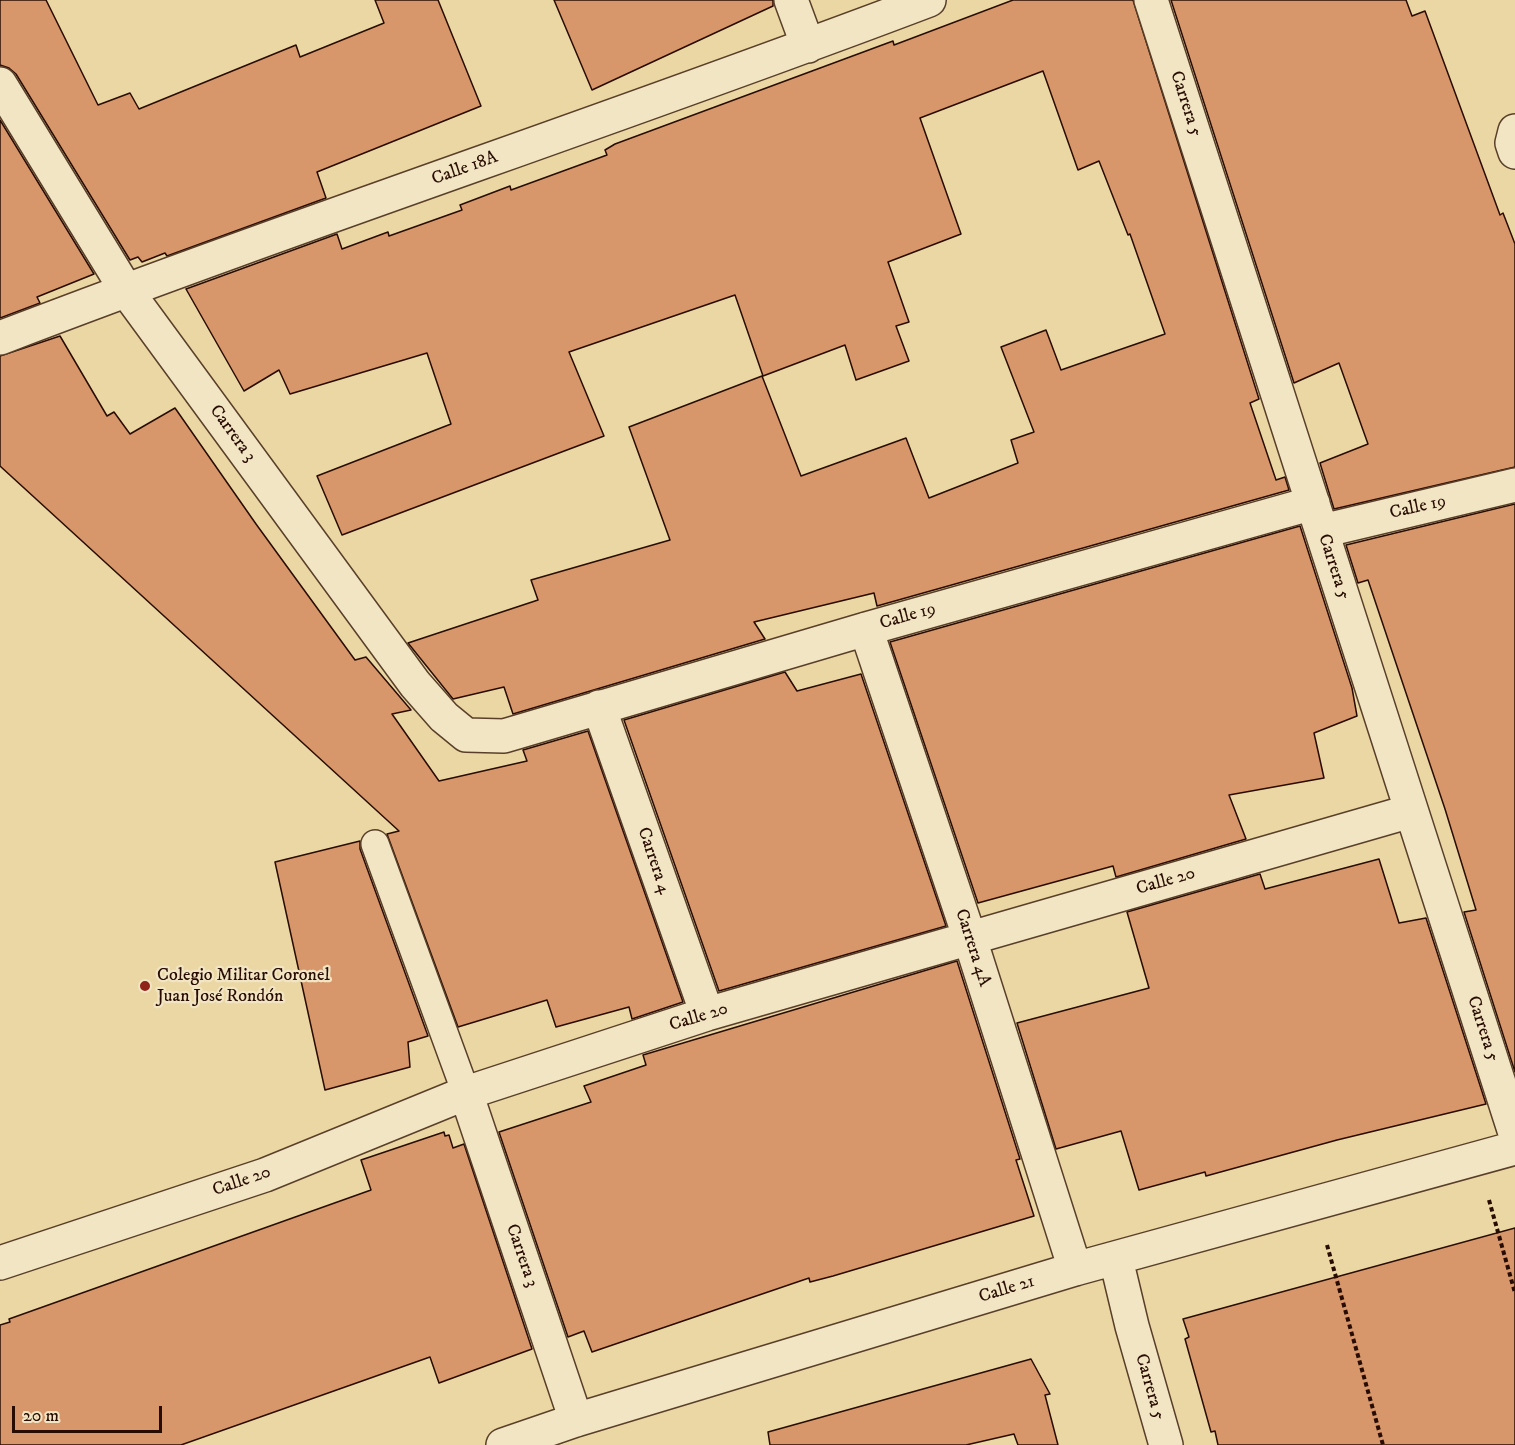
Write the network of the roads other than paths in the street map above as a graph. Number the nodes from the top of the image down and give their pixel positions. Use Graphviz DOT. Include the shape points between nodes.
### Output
graph roads {
  1 [pos="791,0"];
  2 [pos="929,0"];
  3 [pos="1151,0"];
  4 [pos="808,46"];
  5 [pos="0,84"];
  6 [pos="126,290"];
  7 [pos="0,338"];
  8 [pos="1515,484"];
  9 [pos="1318,517"];
  10 [pos="866,629"];
  11 [pos="599,707"];
  12 [pos="504,736"];
  13 [pos="1411,811"];
  14 [pos="375,844"];
  15 [pos="970,939"];
  16 [pos="707,1014"];
  17 [pos="466,1093"];
  18 [pos="1515,1133"];
  19 [pos="1515,1148"];
  20 [pos="1116,1258"];
  21 [pos="0,1263"];
  22 [pos="1075,1269"];
  23 [pos="576,1420"];
  24 [pos="503,1445"];
  25 [pos="1166,1445"];
  1 -- 4 [label="street"];
  2 -- 4 [label="street, Calle 18A"];
  3 -- 9 [label="street, Carrera 5"];
  4 -- 6 [label="street, Calle 18A"];
  5 -- 6 [label="street, Carrera 3"];
  6 -- 7 [label="street, Calle 18A"];
  6 -- 12 [label="street, Carrera 3" via="415,684 466,735"];
  8 -- 9 [label="street, Calle 19"];
  9 -- 10 [label="street, Calle 19"];
  9 -- 13 [label="street, Carrera 5"];
  10 -- 11 [label="street, Calle 19"];
  10 -- 15 [label="street, Carrera 4A"];
  11 -- 12 [label="street, Calle 19"];
  11 -- 16 [label="street, Carrera 4"];
  13 -- 15 [label="street, Calle 20"];
  13 -- 18 [label="street, Carrera 5"];
  14 -- 17 [label="lane"];
  15 -- 16 [label="street, Calle 20"];
  15 -- 22 [label="street, Carrera 4A"];
  16 -- 17 [label="street, Calle 20"];
  17 -- 21 [label="street, Calle 20" via="265,1175"];
  17 -- 23 [label="street, Carrera 3"];
  19 -- 20 [label="street, Calle 21"];
  20 -- 22 [label="street, Calle 21"];
  20 -- 25 [label="street, Carrera 5"];
  22 -- 23 [label="street, Calle 21"];
  23 -- 24 [label="street, Calle 21"];
}
